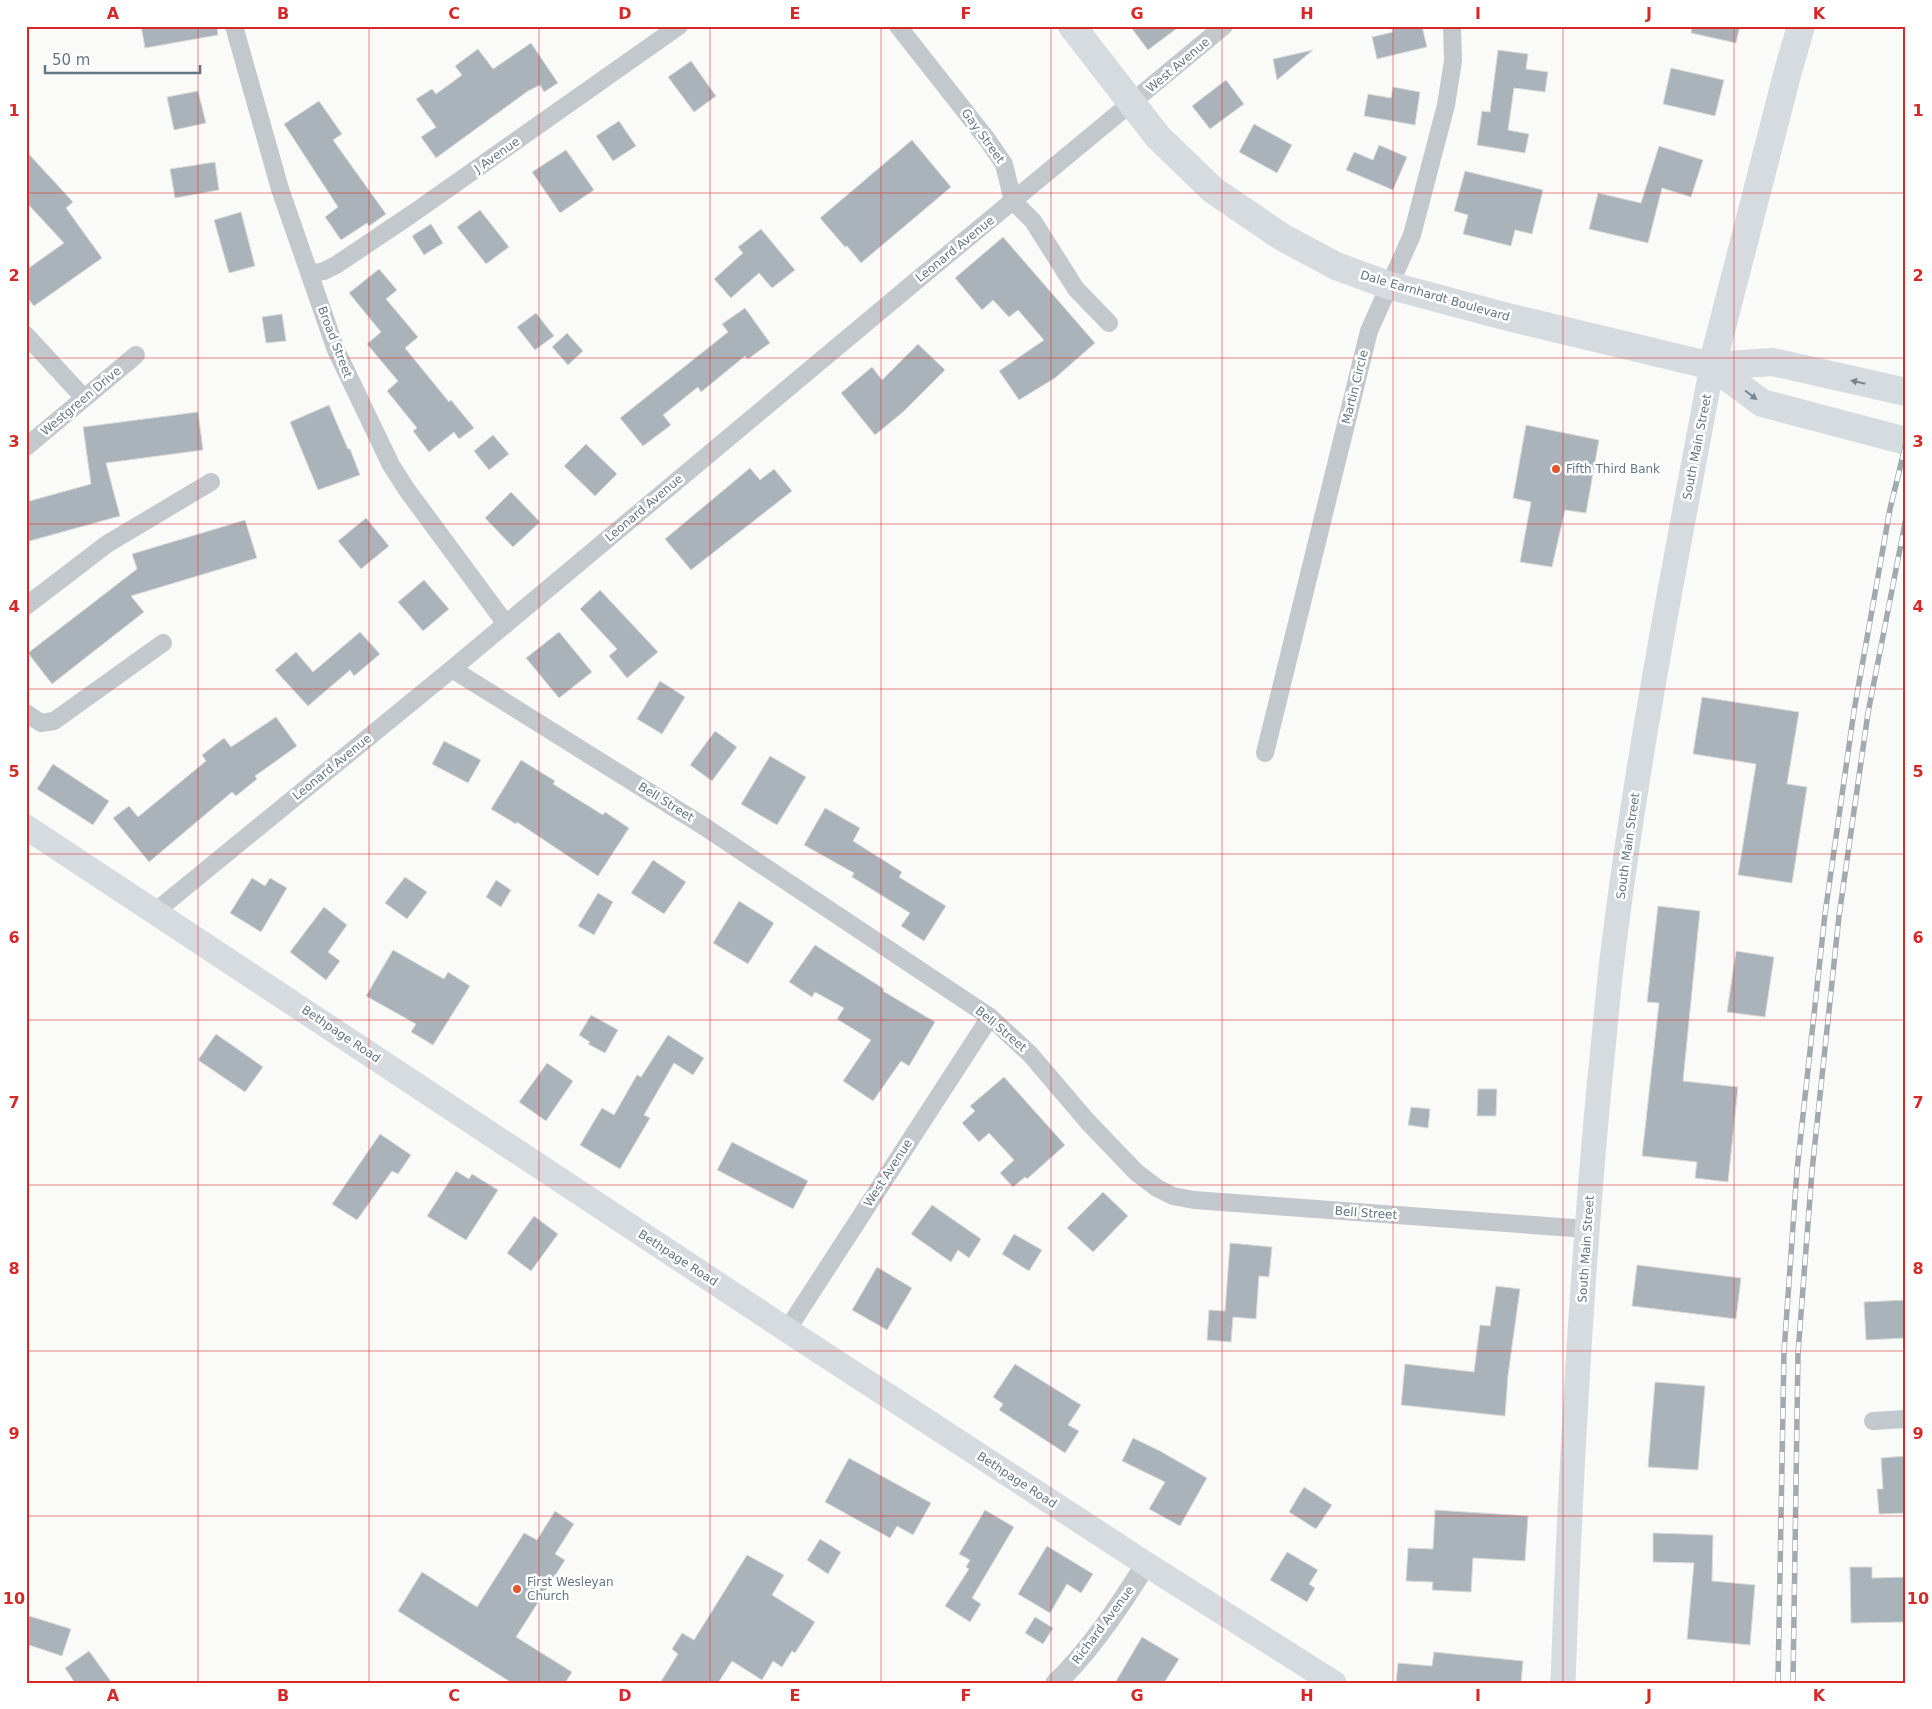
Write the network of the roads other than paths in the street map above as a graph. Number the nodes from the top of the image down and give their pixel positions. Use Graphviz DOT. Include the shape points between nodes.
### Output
graph roads {
  1 [pos="234,26"];
  2 [pos="679,26"];
  3 [pos="898,26"];
  4 [pos="1072,26"];
  5 [pos="1224,26"];
  6 [pos="1452,26"];
  7 [pos="1801,26"];
  8 [pos="1131,104"];
  9 [pos="1013,201"];
  10 [pos="310,274"];
  11 [pos="1388,285"];
  12 [pos="1109,324"];
  13 [pos="26,335"];
  14 [pos="136,355"];
  15 [pos="1712,366"];
  16 [pos="1906,392"];
  17 [pos="84,398"];
  18 [pos="1906,441"];
  19 [pos="26,447"];
  20 [pos="211,482"];
  21 [pos="26,606"];
  22 [pos="506,624"];
  23 [pos="163,643"];
  24 [pos="452,669"];
  25 [pos="26,713"];
  26 [pos="1265,753"];
  27 [pos="26,827"];
  28 [pos="156,911"];
  29 [pos="990,1017"];
  30 [pos="1587,1229"];
  31 [pos="787,1330"];
  32 [pos="1906,1419"];
  33 [pos="1873,1421"];
  34 [pos="1146,1564"];
  35 [pos="1056,1683"];
  36 [pos="1334,1683"];
  37 [pos="1562,1683"];
  1 -- 10 [label="street, Broad Street" via="280,188"];
  2 -- 10 [label="street, J Avenue" via="412,214 336,265"];
  3 -- 9 [label="street, Gay Street" via="1004,164"];
  4 -- 8 [label="main road, Dale Earnhardt Boulevard"];
  5 -- 8 [label="street, West Avenue"];
  6 -- 11 [label="street, Martin Circle" via="1453,61 1446,105 1412,236"];
  7 -- 15 [label="main road, South Main Street"];
  8 -- 9 [label="street, Leonard Avenue"];
  8 -- 11 [label="main road, Dale Earnhardt Boulevard" via="1158,137 1214,190 1282,237 1336,266"];
  9 -- 12 [label="street" via="1033,220 1076,289"];
  9 -- 22 [label="street, Leonard Avenue"];
  10 -- 22 [label="street, Broad Street" via="336,350 390,465"];
  11 -- 15 [label="main road, Dale Earnhardt Boulevard"];
  11 -- 26 [label="street, Martin Circle" via="1369,331"];
  13 -- 17 [label="street"];
  14 -- 17 [label="street, Westgreen Drive"];
  16 -- 15 [label="main road, Dale Earnhardt Boulevard, one-way" via="1773,362"];
  15 -- 18 [label="main road, Dale Earnhardt Boulevard, one-way" via="1762,403"];
  15 -- 30 [label="main road, South Main Street" via="1636,785 1613,946"];
  17 -- 19 [label="street, Westgreen Drive"];
  20 -- 21 [label="street" via="107,544"];
  22 -- 24 [label="street, Leonard Avenue"];
  23 -- 25 [label="street" via="54,722 41,724"];
  24 -- 28 [label="street, Leonard Avenue"];
  24 -- 29 [label="street, Bell Street" via="705,827"];
  27 -- 28 [label="main road, Bethpage Road"];
  28 -- 31 [label="main road, Bethpage Road"];
  29 -- 30 [label="street, Bell Street" via="1030,1054 1136,1172 1173,1196"];
  29 -- 31 [label="street, West Avenue"];
  30 -- 37 [label="main road, South Main Street"];
  31 -- 34 [label="main road, Bethpage Road"];
  32 -- 33 [label="street"];
  34 -- 35 [label="street, Richard Avenue" via="1121,1605"];
  34 -- 36 [label="main road, Bethpage Road"];
}
